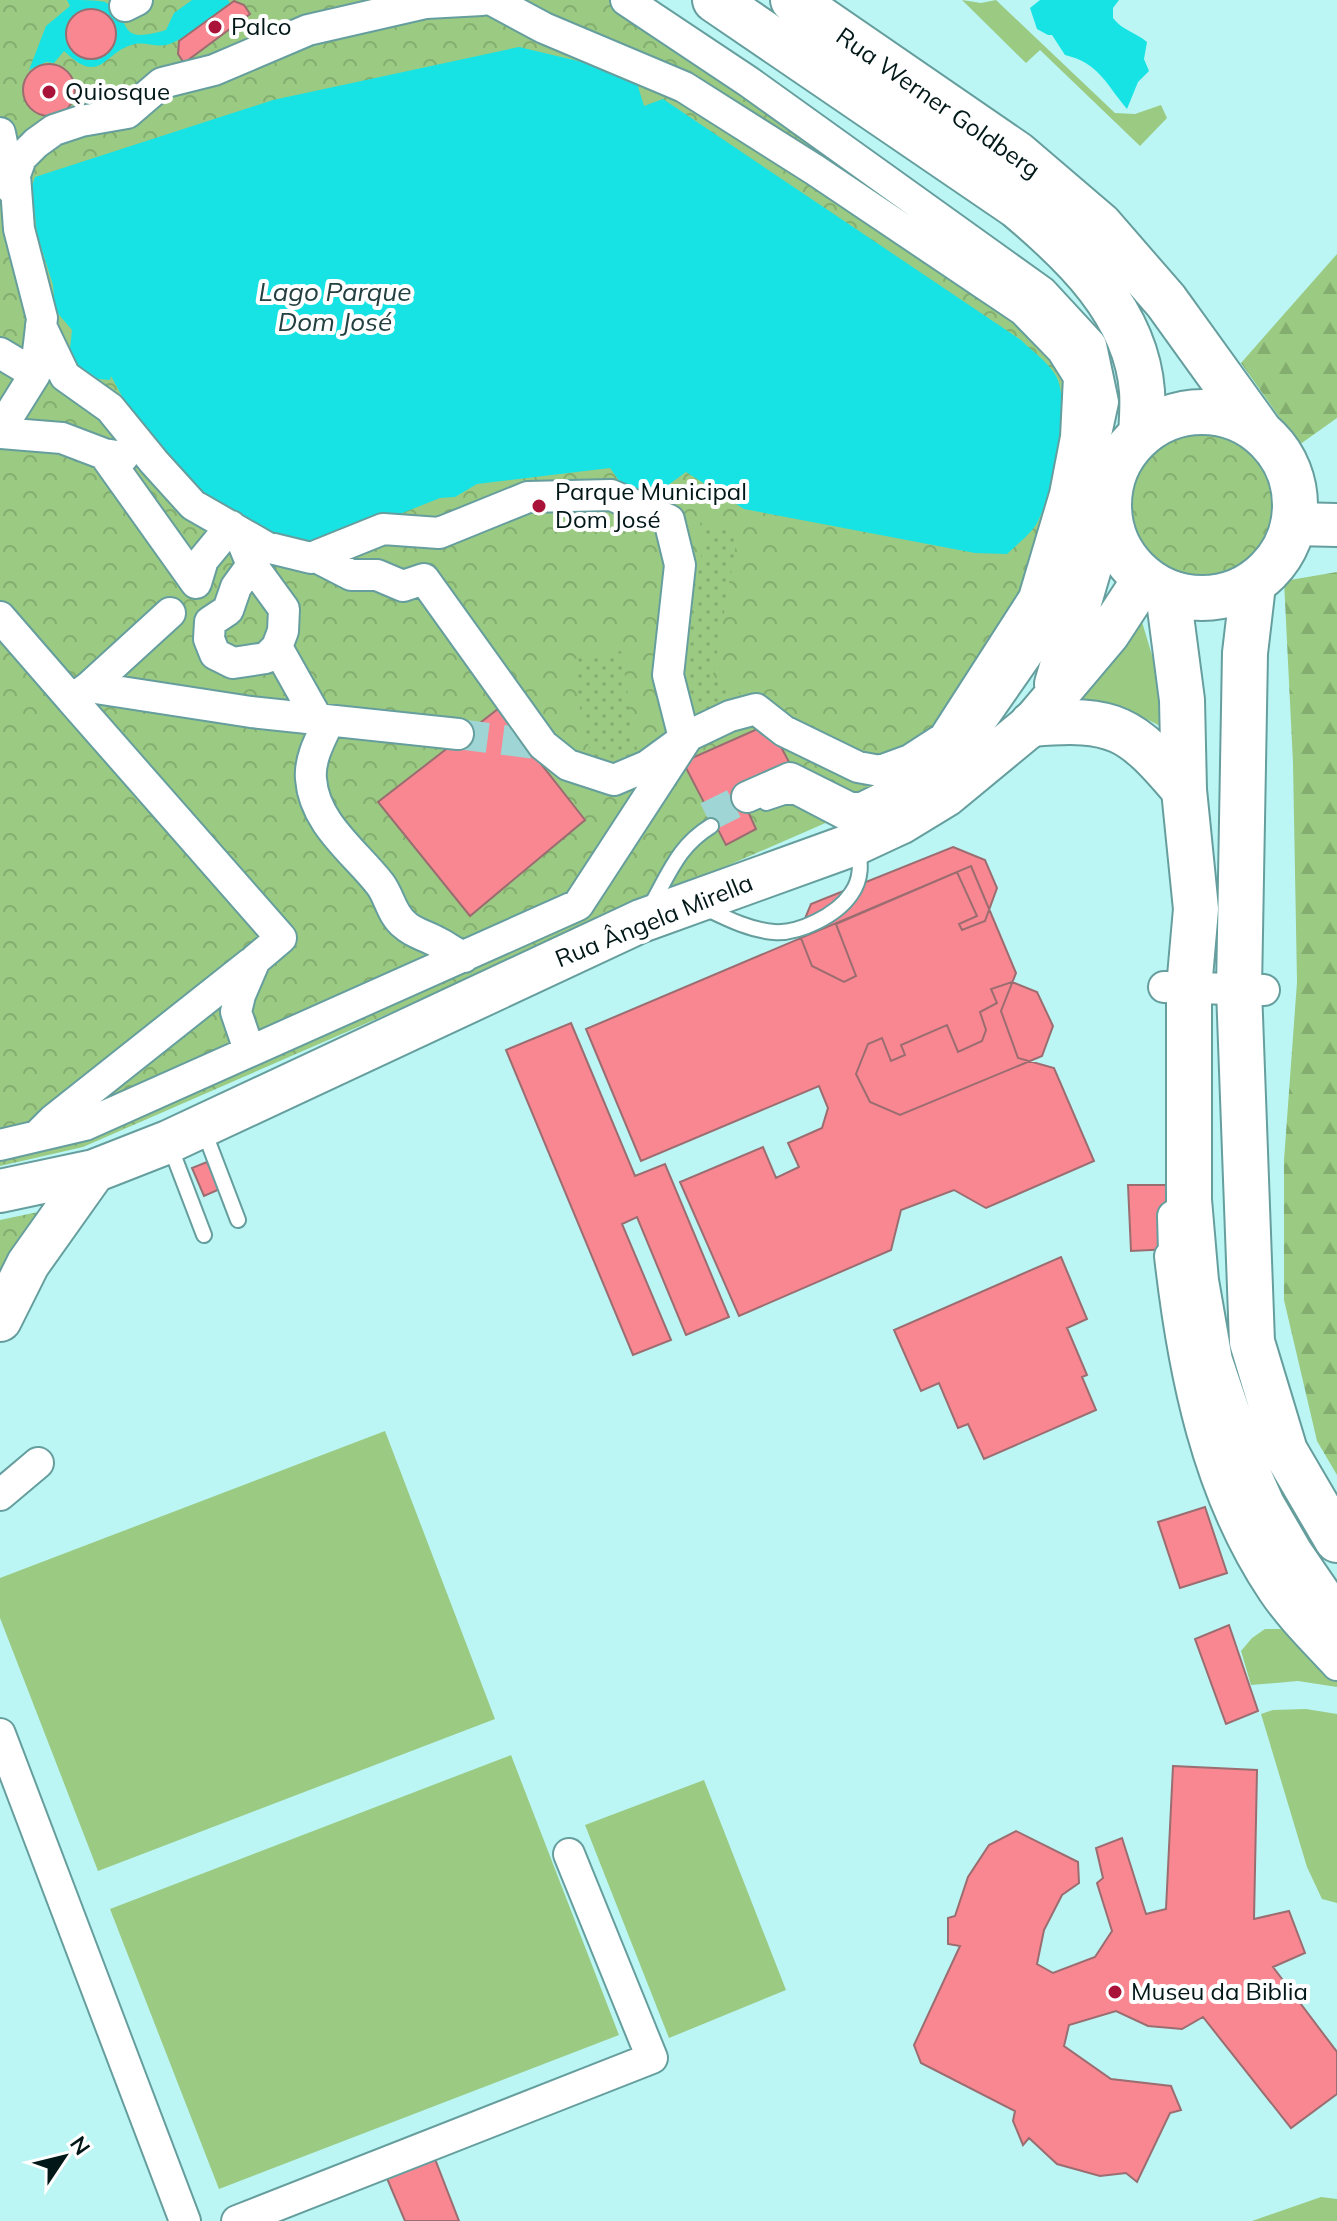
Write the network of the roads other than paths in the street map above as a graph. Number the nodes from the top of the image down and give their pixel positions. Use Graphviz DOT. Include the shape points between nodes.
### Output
graph roads {
  1 [pos="482,0"];
  2 [pos="492,0"];
  3 [pos="626,0"];
  4 [pos="715,0"];
  5 [pos="793,0"];
  6 [pos="0,133"];
  7 [pos="9,220"];
  8 [pos="41,326"];
  9 [pos="0,353"];
  10 [pos="35,374"];
  11 [pos="0,432"];
  12 [pos="1261,433"];
  13 [pos="1141,434"];
  14 [pos="104,454"];
  15 [pos="154,462"];
  16 [pos="1109,503"];
  17 [pos="1294,524"];
  18 [pos="1337,525"];
  19 [pos="235,529"];
  20 [pos="439,533"];
  21 [pos="316,557"];
  22 [pos="252,565"];
  23 [pos="424,579"];
  24 [pos="196,583"];
  25 [pos="1253,585"];
  26 [pos="1156,586"];
  27 [pos="170,613"];
  28 [pos="0,617"];
  29 [pos="210,622"];
  30 [pos="277,647"];
  31 [pos="80,694"];
  32 [pos="1041,713"];
  33 [pos="324,720"];
  34 [pos="458,734"];
  35 [pos="688,736"];
  36 [pos="1184,790"];
  37 [pos="750,802"];
  38 [pos="711,826"];
  39 [pos="864,840"];
  40 [pos="692,902"];
  41 [pos="641,921"];
  42 [pos="464,957"];
  43 [pos="255,960"];
  44 [pos="1177,988"];
  45 [pos="1251,990"];
  46 [pos="249,1050"];
  47 [pos="186,1135"];
  48 [pos="37,1136"];
  49 [pos="0,1145"];
  50 [pos="94,1171"];
  51 [pos="0,1191"];
  52 [pos="1172,1202"];
  53 [pos="238,1220"];
  54 [pos="204,1235"];
  55 [pos="0,1320"];
  56 [pos="38,1463"];
  57 [pos="0,1495"];
  58 [pos="1337,1540"];
  59 [pos="1337,1622"];
  60 [pos="1337,1665"];
  61 [pos="0,1734"];
  62 [pos="569,1854"];
  63 [pos="185,2221"];
  64 [pos="237,2221"];
  1 -- 7 [label="street" via="426,3 308,30 214,70 162,83 127,113 54,130 21,158"];
  2 -- 35 [label="street" via="544,28 684,87 815,170 1023,310 1062,350 1079,377 1076,437 1065,494 1034,598 944,738 880,771 858,767 784,731 756,709"];
  3 -- 37 [label="street" via="1042,292 1091,345 1103,402 1057,612 951,764 862,808 850,808 790,778"];
  4 -- 13 [label="main road, Rua Werner Goldberg" via="1017,206 1055,238 1118,313 1142,390"];
  5 -- 12 [label="main road, Rua Werner Goldberg" via="1017,154 1100,225 1166,301"];
  6 -- 7 [label="street"];
  7 -- 8 [label="street"];
  8 -- 10 [label="street"];
  8 -- 15 [label="street" via="65,376 110,408"];
  9 -- 10 [label="street"];
  10 -- 11 [label="street"];
  11 -- 14 [label="street" via="62,438"];
  12 -- 13 [label="main road" via="1233,417 1201,411 1169,418"];
  12 -- 17 [label="main road" via="1291,474"];
  13 -- 16 [label="main road" via="1113,477"];
  14 -- 15 [label="street"];
  14 -- 24 [label="street"];
  15 -- 19 [label="street" via="193,505"];
  16 -- 26 [label="main road" via="1125,558"];
  16 -- 32 [label="street"];
  17 -- 18 [label="street"];
  17 -- 25 [label="main road" via="1280,559"];
  19 -- 21 [label="street" via="266,547 303,559"];
  19 -- 22 [label="street"];
  19 -- 24 [label="street" via="203,560"];
  20 -- 21 [label="street" via="383,529"];
  20 -- 23 [label="street"];
  20 -- 35 [label="street" via="528,497 611,495 669,520 680,565 668,675"];
  21 -- 23 [label="street" via="351,575 377,575 403,586"];
  22 -- 29 [label="street" via="228,610"];
  22 -- 30 [label="street" via="284,609"];
  23 -- 35 [label="street" via="543,745 568,765 614,780 647,766"];
  24 -- 27 [label="street"];
  25 -- 26 [label="main road" via="1226,596 1197,599"];
  25 -- 45 [label="main road" via="1245,653"];
  26 -- 32 [label="street, Rua Ângela Mirella"];
  26 -- 36 [label="main road" via="1182,700"];
  27 -- 29 [label="street" via="193,625"];
  27 -- 31 [label="street"];
  28 -- 31 [label="street"];
  29 -- 30 [label="street" via="215,654 233,663 266,658"];
  30 -- 33 [label="street"];
  31 -- 33 [label="street"];
  31 -- 43 [label="street" via="281,938"];
  32 -- 36 [label="main road" via="1060,722 1102,724 1128,734 1152,752"];
  32 -- 39 [label="street, Rua Ângela Mirella" via="946,795"];
  33 -- 34 [label="street"];
  33 -- 42 [label="street" via="311,778 327,822 383,888 390,908 406,927"];
  35 -- 42 [label="street" via="578,905"];
  36 -- 44 [label="main road" via="1196,909"];
  37 -- 39 [label="lane" via="795,797"];
  38 -- 41 [label="lane" via="684,847"];
  39 -- 40 [label="street, Rua Ângela Mirella"];
  39 -- 40 [label="lane" via="852,893 811,924 770,932"];
  40 -- 41 [label="street, Rua Ângela Mirella"];
  41 -- 47 [label="street, Rua Ângela Mirella"];
  42 -- 46 [label="street"];
  43 -- 46 [label="street" via="236,1012"];
  43 -- 48 [label="street"];
  44 -- 45 [label="street"];
  44 -- 59 [label="main road" via="1196,1281 1210,1361 1262,1505"];
  45 -- 58 [label="main road" via="1252,1342 1285,1451"];
  46 -- 48 [label="street" via="85,1125"];
  47 -- 50 [label="street, Rua Ângela Mirella"];
  47 -- 53 [label="lane"];
  47 -- 54 [label="lane"];
  48 -- 49 [label="street"];
  50 -- 51 [label="street, Rua Ângela Mirella"];
  50 -- 55 [label="street" via="28,1264"];
  52 -- 60 [label="street" via="1170,1256 1178,1327 1190,1391 1222,1489 1244,1544 1274,1593"];
  56 -- 57 [label="street"];
  61 -- 63 [label="street"];
  62 -- 64 [label="street" via="652,2058"];
}
